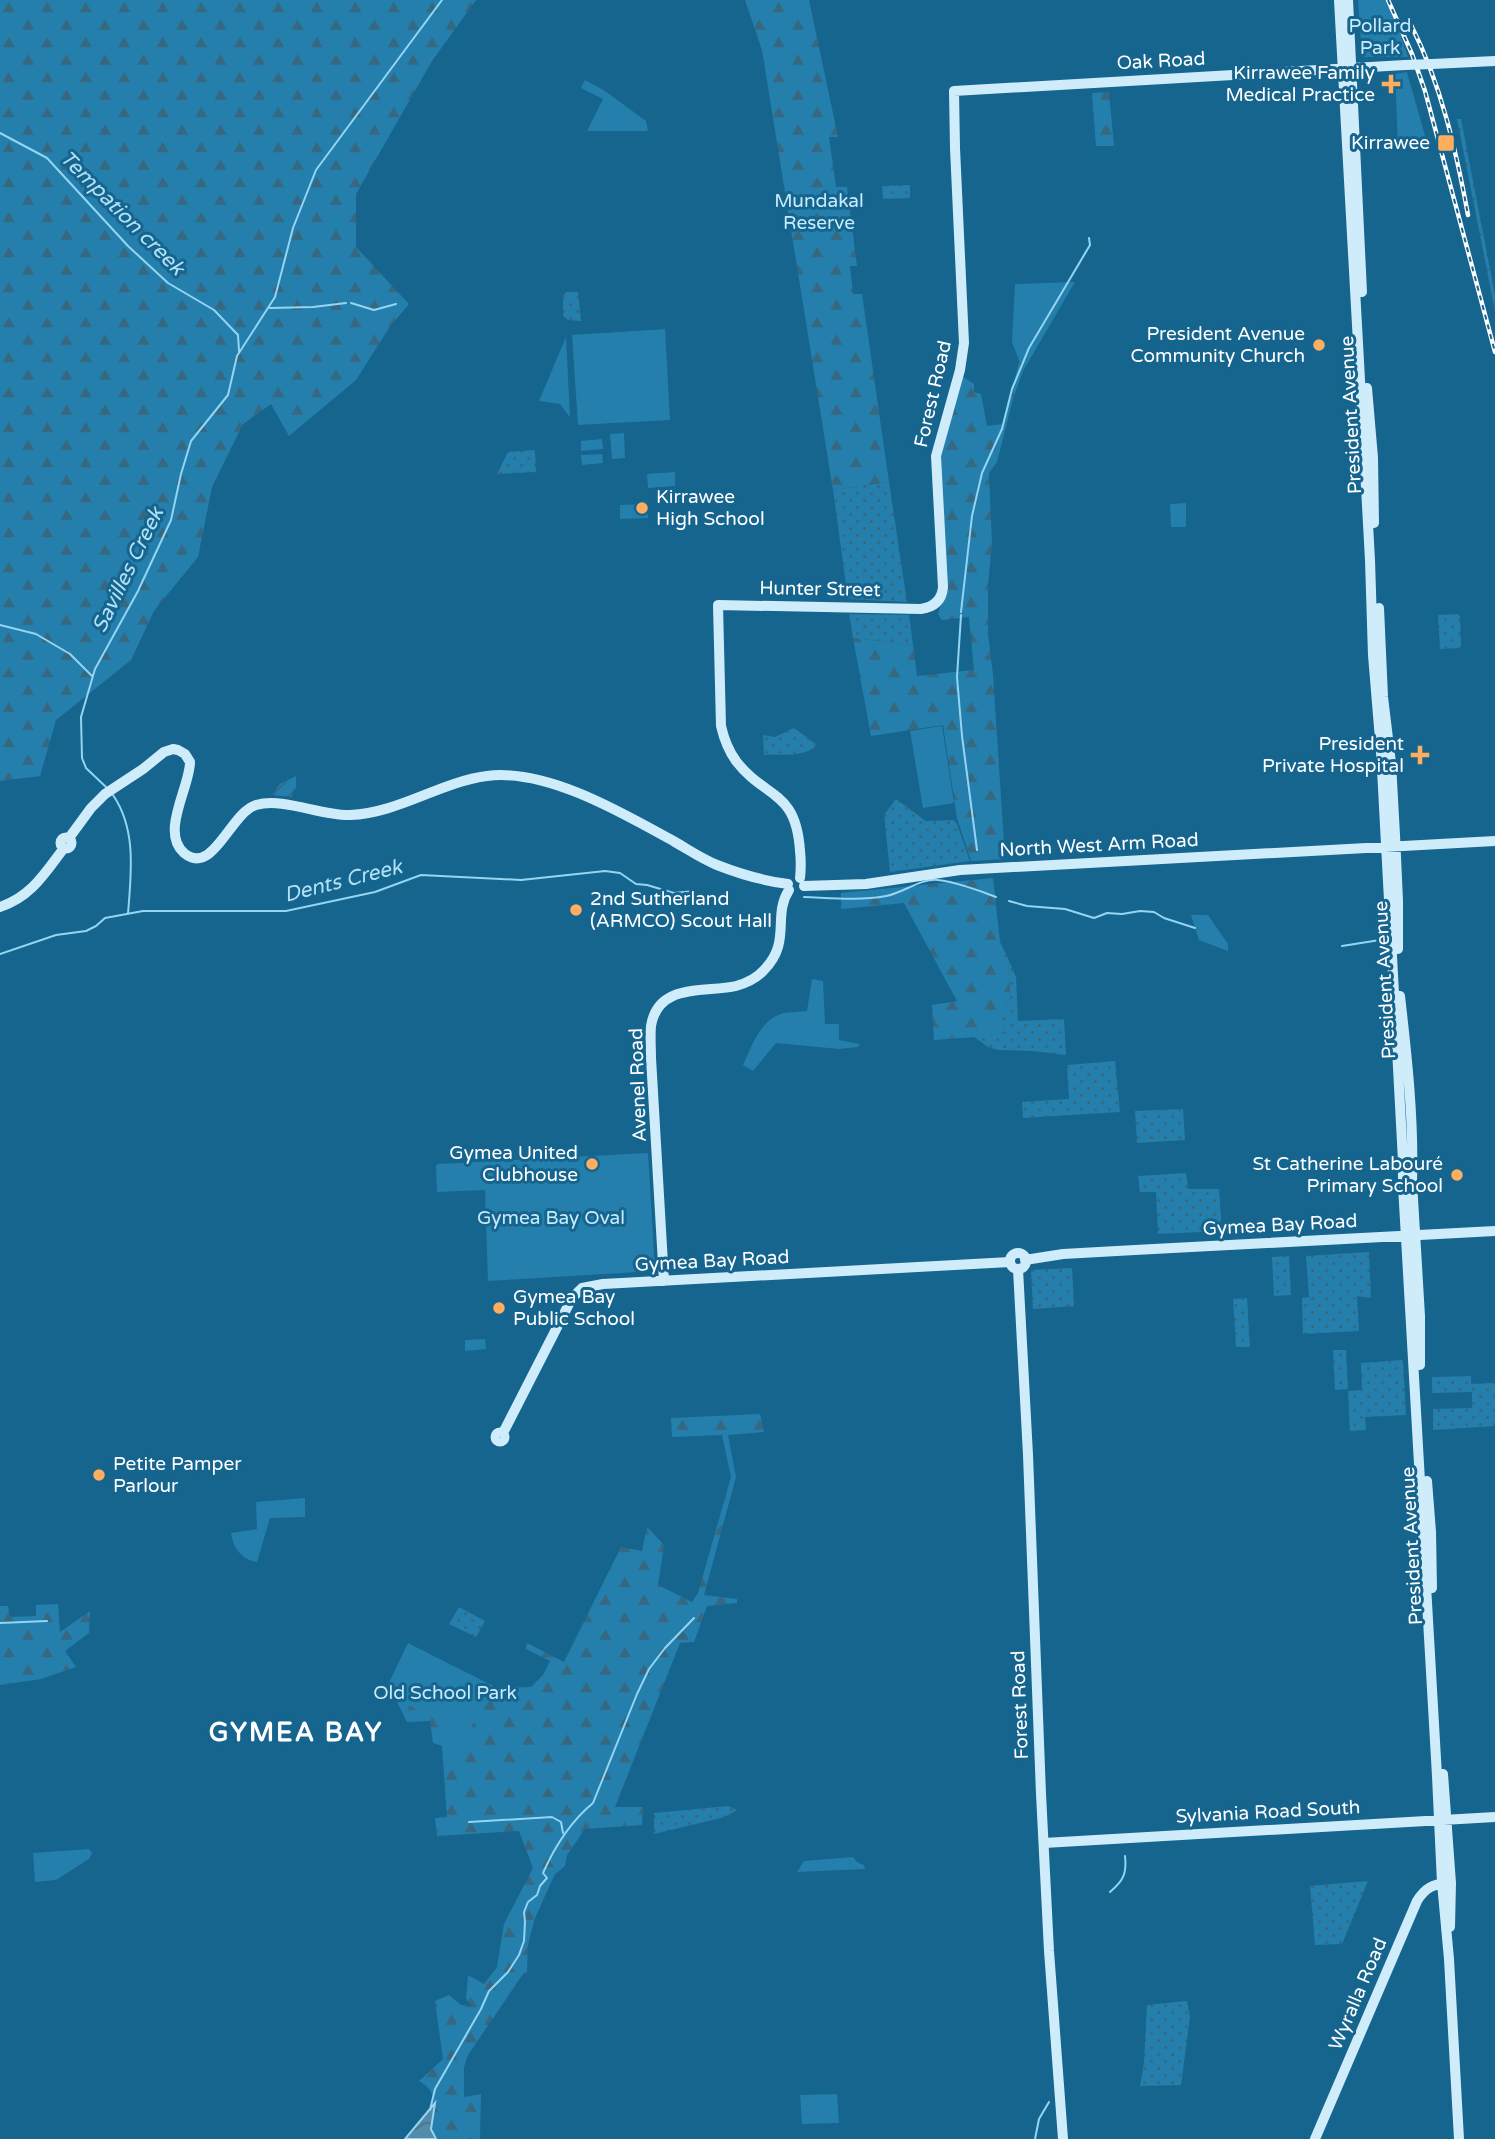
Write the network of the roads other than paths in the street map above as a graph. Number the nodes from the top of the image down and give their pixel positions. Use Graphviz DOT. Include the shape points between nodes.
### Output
graph roads {
  1 [pos="1339,0"];
  2 [pos="1348,0"];
  3 [pos="1495,61"];
  4 [pos="1348,69"];
  5 [pos="954,91"];
  6 [pos="921,609"];
  7 [pos="1495,841"];
  8 [pos="1391,846"];
  9 [pos="802,882"];
  10 [pos="789,887"];
  11 [pos="0,907"];
  12 [pos="1406,1038"];
  13 [pos="1398,1089"];
  14 [pos="1406,1128"];
  15 [pos="1495,1231"];
  16 [pos="1410,1236"];
  17 [pos="1018,1264"];
  18 [pos="664,1281"];
  19 [pos="503,1433"];
  20 [pos="1495,1817"];
  21 [pos="1443,1821"];
  22 [pos="1044,1843"];
  23 [pos="1446,1883"];
  24 [pos="1063,2139"];
  25 [pos="1315,2139"];
  26 [pos="1459,2139"];
  1 -- 4 [label="street, President Avenue"];
  2 -- 4 [label="street, President Avenue"];
  3 -- 4 [label="street, Oak Road, bridge"];
  4 -- 5 [label="street, Oak Road"];
  4 -- 8 [label="street, President Avenue" via="1357,149 1357,221 1373,458 1377,655"];
  5 -- 6 [label="street, Forest Road" via="964,343 936,456 943,591 936,603"];
  6 -- 9 [label="street, Hunter Street" via="718,604 724,739 737,762 790,810 797,827"];
  7 -- 8 [label="street, North West Arm Road"];
  8 -- 9 [label="street, North West Arm Road" via="960,870 866,884"];
  8 -- 12 [label="street, President Avenue"];
  8 -- 13 [label="street, President Avenue"];
  9 -- 10 [label="street" via="794,879"];
  10 -- 11 [label="street" via="717,865 617,810 519,776 471,779 386,810 358,814 258,805 237,818 214,851 197,858 184,853 175,837 190,762 173,749 105,794 35,887"];
  10 -- 18 [label="street, Avenel Road" via="782,906 780,944 763,971 740,985 674,995 654,1016 651,1058"];
  12 -- 13 [label="street" via="1401,1044"];
  12 -- 14 [label="street, President Avenue"];
  13 -- 14 [label="street, President Avenue"];
  14 -- 16 [label="street, President Avenue"];
  15 -- 16 [label="street, Gymea Bay Road"];
  16 -- 17 [label="street, Gymea Bay Road" via="1063,1254"];
  16 -- 21 [label="street, President Avenue" via="1420,1316"];
  17 -- 18 [label="street, Gymea Bay Road"];
  17 -- 22 [label="street, Forest Road"];
  18 -- 19 [label="street, Gymea Bay Road" via="578,1290"];
  20 -- 21 [label="street, Sylvania Road South"];
  21 -- 22 [label="street, Sylvania Road South"];
  21 -- 23 [label="street, President Avenue"];
  22 -- 24 [label="street, Forest Road"];
  23 -- 25 [label="street, Wyralla Road" via="1424,1890 1417,1901"];
  23 -- 26 [label="street, President Avenue"];
}
